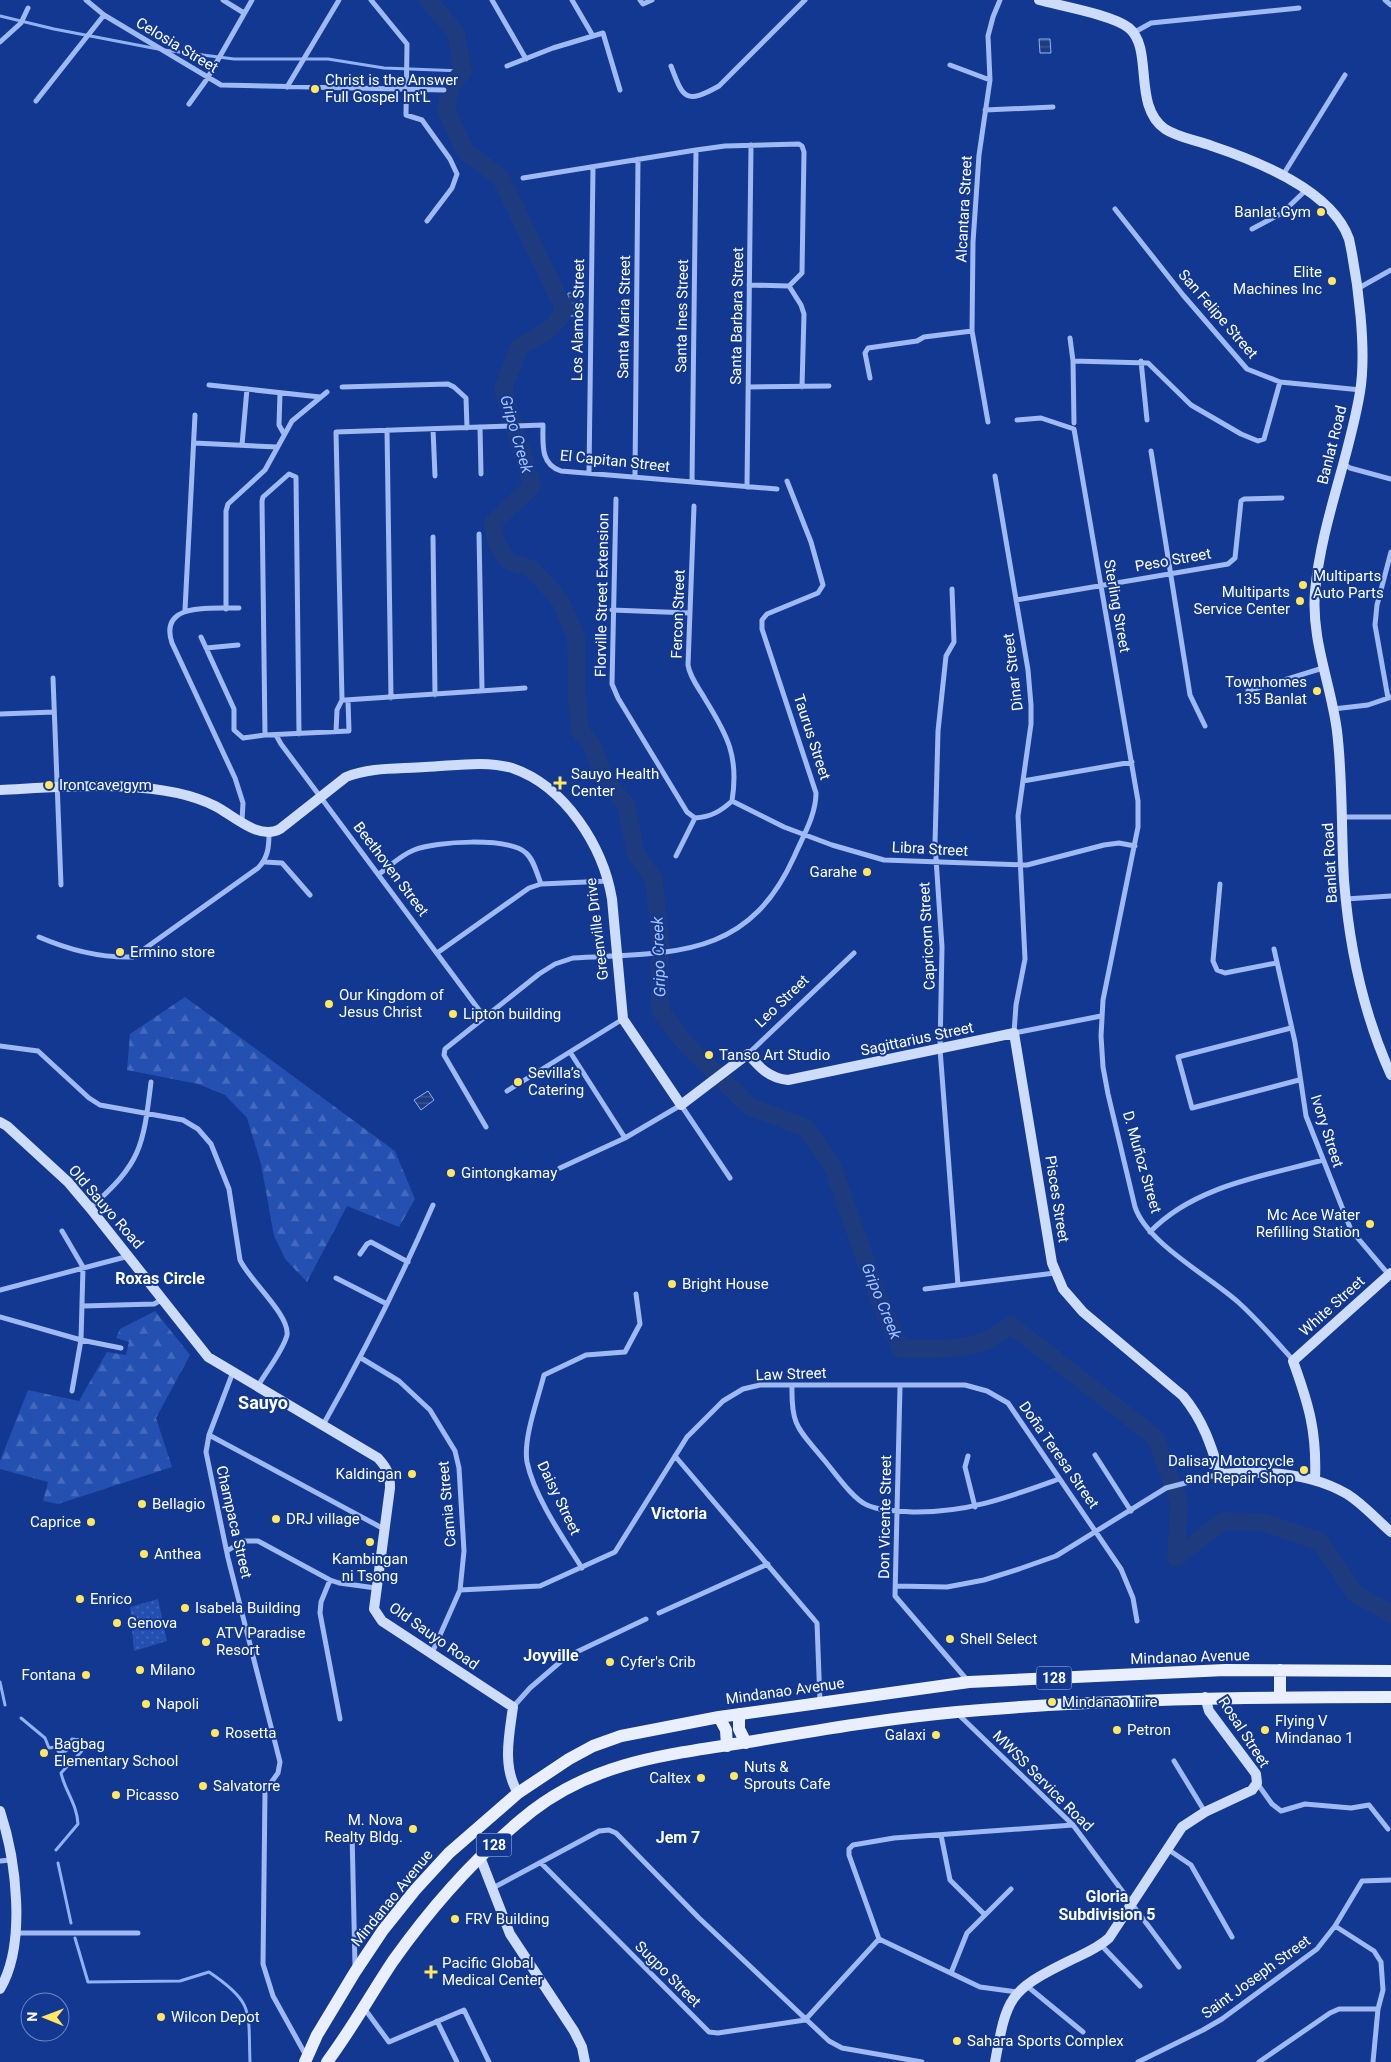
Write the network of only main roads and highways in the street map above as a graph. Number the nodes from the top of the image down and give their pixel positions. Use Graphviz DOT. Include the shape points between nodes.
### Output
graph roads {
  1 [pos="1280,1670"];
  2 [pos="1391,1670"];
  3 [pos="1280,1697"];
  4 [pos="1391,1697"];
  5 [pos="739,1714"];
  6 [pos="719,1717"];
  7 [pos="746,1742"];
  8 [pos="727,1746"];
  9 [pos="337,2049"];
  10 [pos="304,2057"];
  11 [pos="295,2062"];
  12 [pos="327,2062"];
  13 [pos="331,2062"];
  1 -- 2 [label="main road, Mindanao Avenue / 128"];
  1 -- 3 [label="main road"];
  1 -- 5 [label="main road, Mindanao Avenue / 128" via="969,1682"];
  3 -- 4 [label="main road, 128"];
  3 -- 7 [label="main road, 128" via="1205,1697 956,1712"];
  5 -- 6 [label="main road, Mindanao Avenue / 128"];
  5 -- 7 [label="main road" via="739,1729"];
  6 -- 8 [label="main road" via="726,1730"];
  6 -- 10 [label="main road, Mindanao Avenue / 128" via="621,1736 593,1746 569,1758 518,1794 449,1853 415,1890 355,1972"];
  7 -- 8 [label="main road, 128"];
  8 -- 9 [label="main road, 128" via="630,1762 600,1772 566,1788 533,1811 480,1858 422,1921"];
  9 -- 12 [label="main road, 128"];
  9 -- 13 [label="main road, 128"];
  10 -- 11 [label="main road, Mindanao Avenue / 128"];
}
